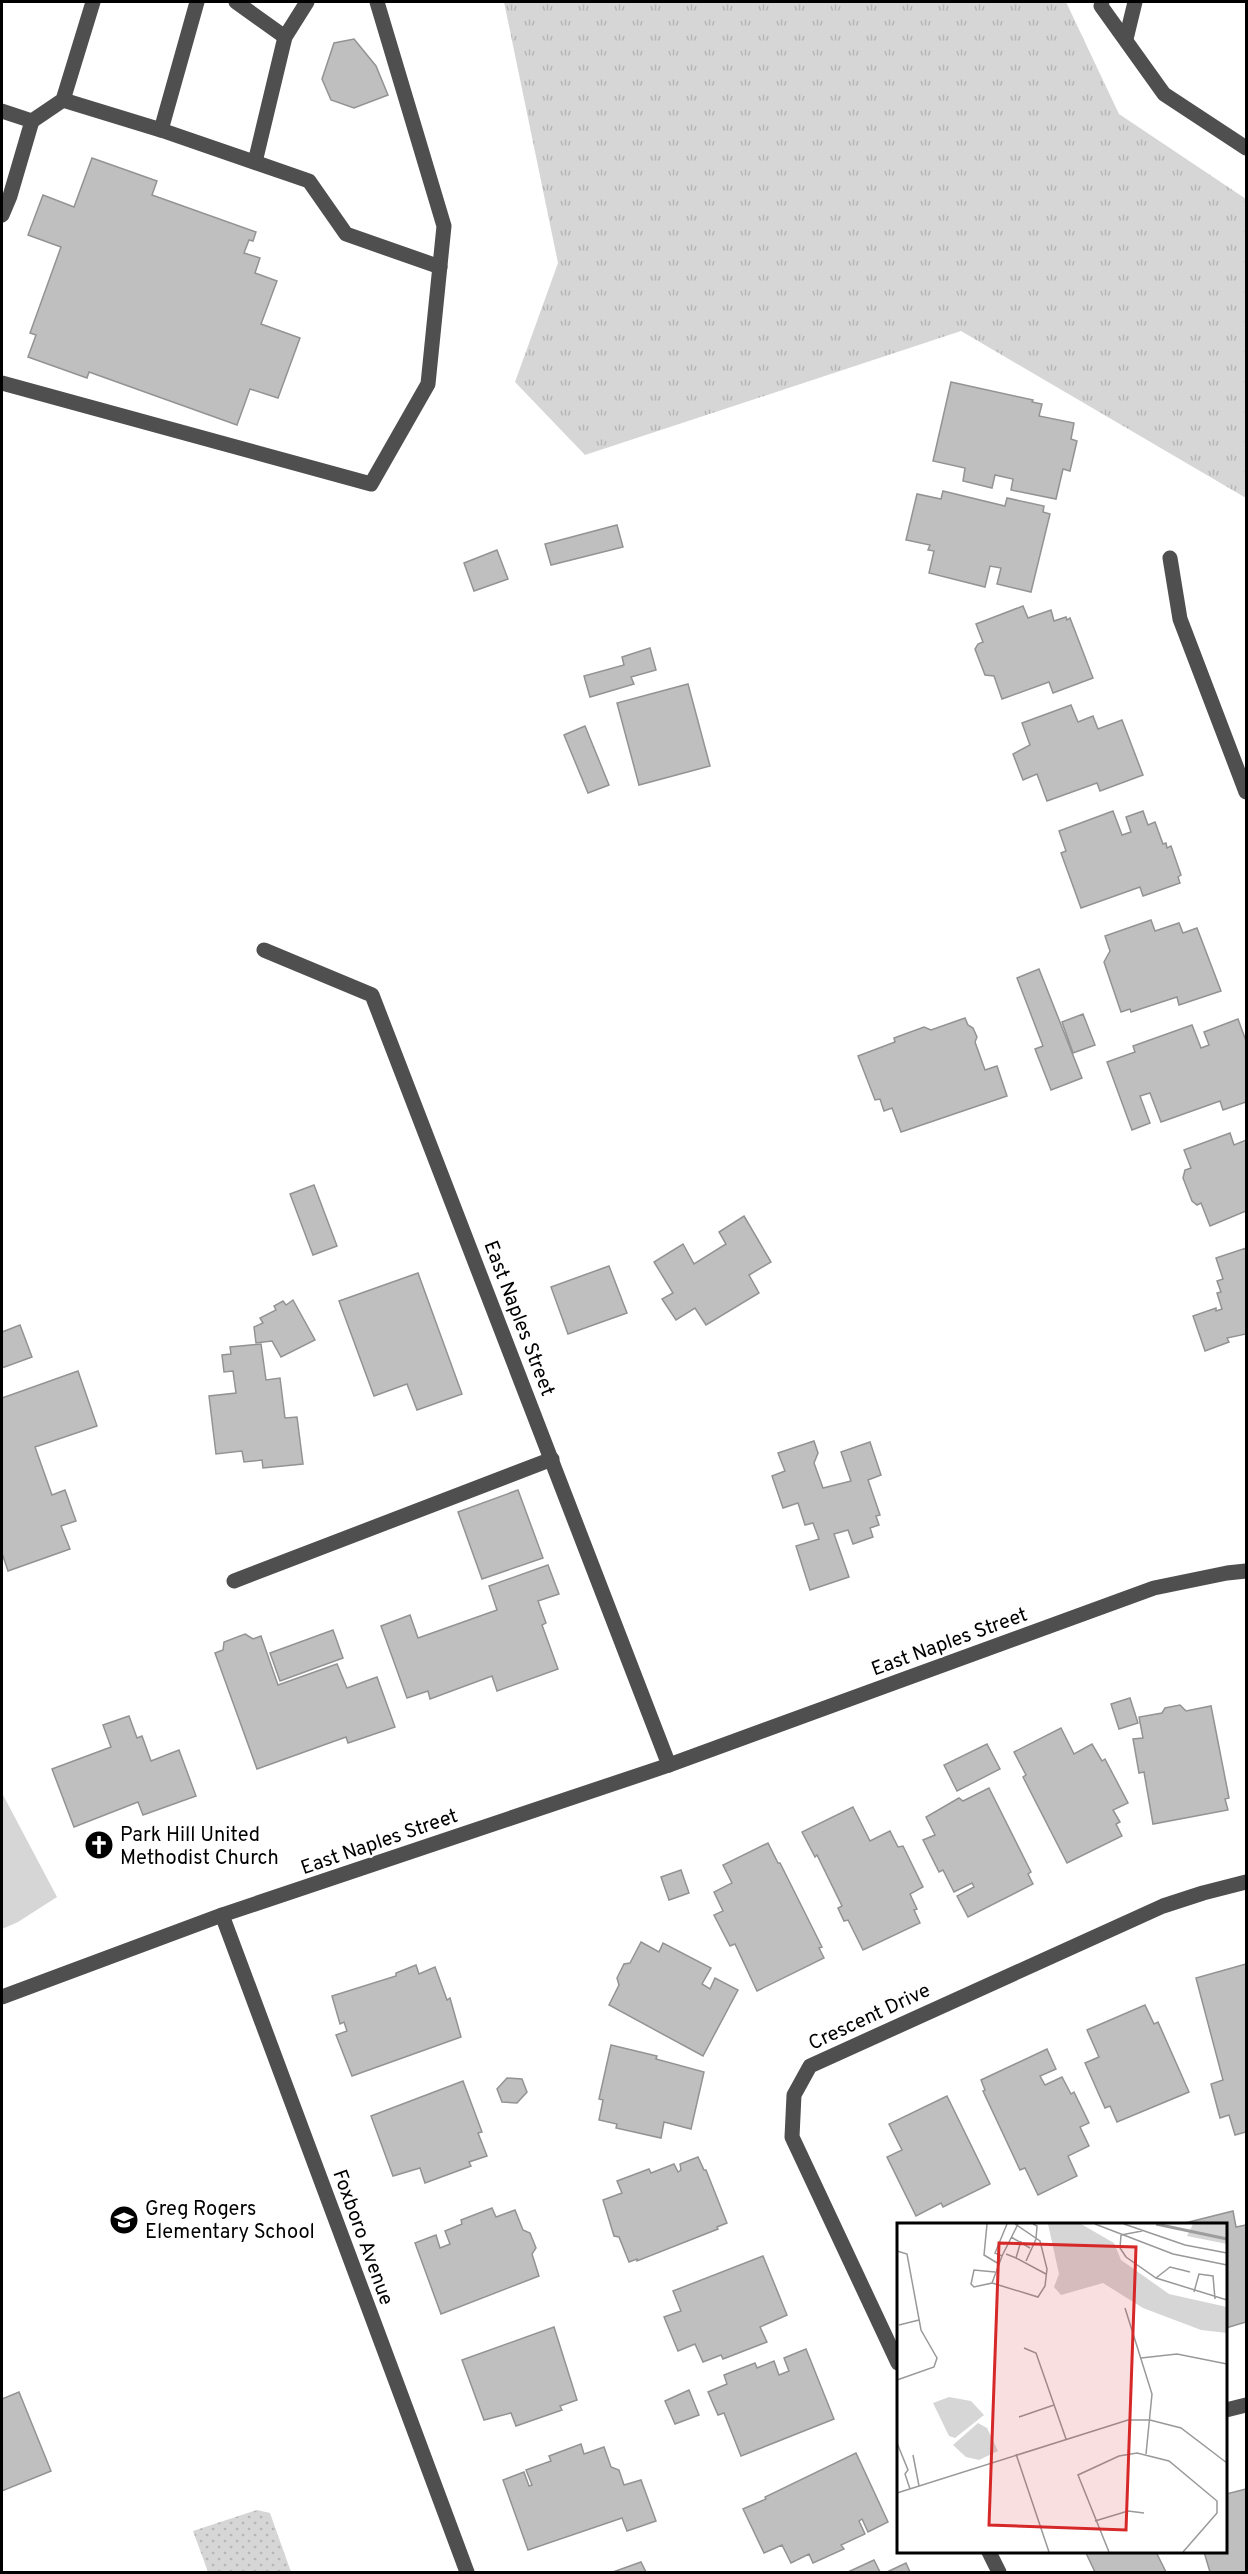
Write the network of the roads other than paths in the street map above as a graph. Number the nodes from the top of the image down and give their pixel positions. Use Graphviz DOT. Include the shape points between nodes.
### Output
graph roads {
  1 [pos="93,2"];
  2 [pos="197,2"];
  3 [pos="236,2"];
  4 [pos="307,2"];
  5 [pos="377,2"];
  6 [pos="1102,2"];
  7 [pos="1135,2"];
  8 [pos="285,37"];
  9 [pos="1126,39"];
  10 [pos="63,100"];
  11 [pos="2,111"];
  12 [pos="32,121"];
  13 [pos="161,130"];
  14 [pos="1246,148"];
  15 [pos="255,162"];
  16 [pos="6,194"];
  17 [pos="2,215"];
  18 [pos="440,267"];
  19 [pos="2,383"];
  20 [pos="1170,558"];
  21 [pos="1246,792"];
  22 [pos="264,950"];
  23 [pos="552,1460"];
  24 [pos="1246,1571"];
  25 [pos="234,1581"];
  26 [pos="669,1765"];
  27 [pos="1246,1882"];
  28 [pos="222,1916"];
  29 [pos="2,1997"];
  30 [pos="897,2361"];
  31 [pos="1246,2405"];
  32 [pos="1227,2410"];
  33 [pos="990,2553"];
  34 [pos="467,2572"];
  35 [pos="999,2572"];
  1 -- 10 [label="street"];
  2 -- 13 [label="street"];
  3 -- 8 [label="street"];
  4 -- 8 [label="street"];
  5 -- 18 [label="street" via="444,226"];
  6 -- 9 [label="street" via="1101,6"];
  7 -- 9 [label="street"];
  8 -- 15 [label="street"];
  9 -- 14 [label="street" via="1164,94"];
  10 -- 12 [label="street"];
  10 -- 13 [label="street"];
  11 -- 12 [label="street"];
  12 -- 16 [label="street"];
  13 -- 15 [label="street"];
  15 -- 18 [label="street" via="309,181 346,234"];
  16 -- 17 [label="street"];
  18 -- 19 [label="street" via="428,384 371,484"];
  20 -- 21 [label="street" via="1180,618"];
  22 -- 23 [label="street, East Naples Street" via="372,995"];
  23 -- 25 [label="street"];
  23 -- 26 [label="street, East Naples Street"];
  24 -- 26 [label="street, East Naples Street" via="1154,1588"];
  26 -- 28 [label="street, East Naples Street"];
  27 -- 30 [label="street, Crescent Drive" via="1162,1906 810,2066 794,2095 792,2137"];
  28 -- 29 [label="street, East Naples Street"];
  28 -- 34 [label="street, Foxboro Avenue"];
  31 -- 32 [label="street"];
  33 -- 35 [label="street"];
}
